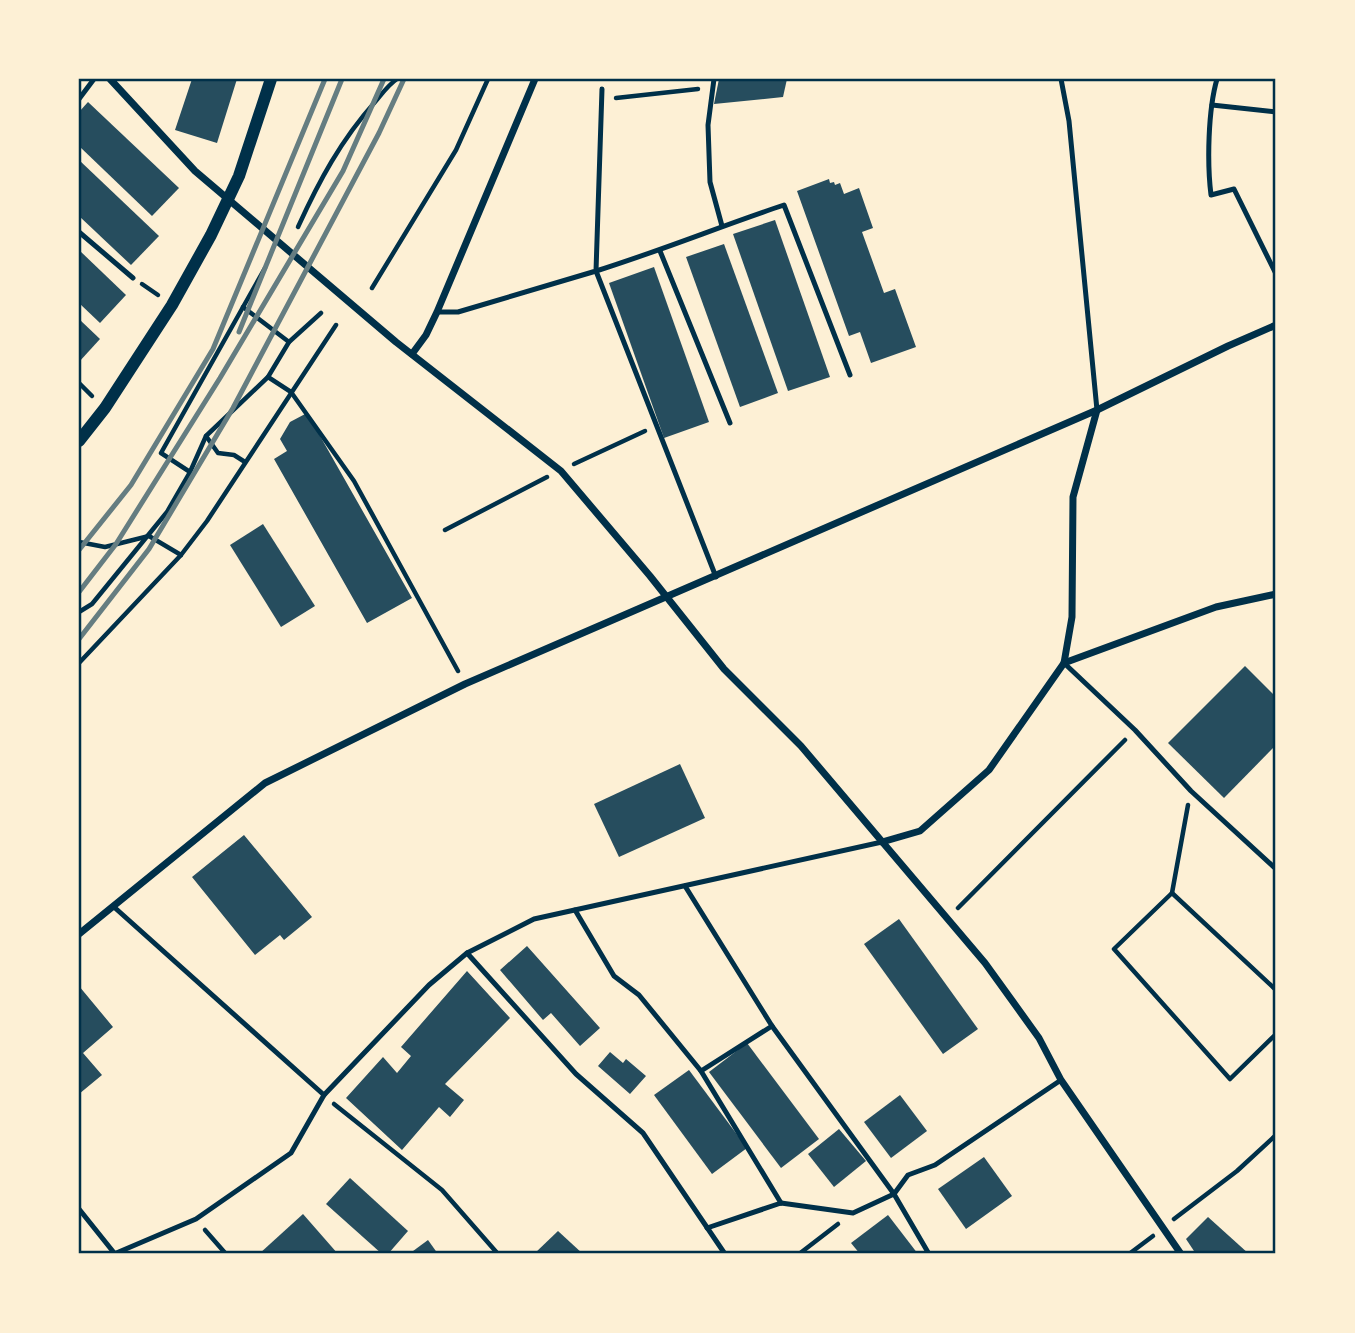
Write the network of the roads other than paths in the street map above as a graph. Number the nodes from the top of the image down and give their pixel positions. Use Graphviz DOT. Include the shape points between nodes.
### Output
graph roads {
  1 [pos="94,79"];
  2 [pos="110,79"];
  3 [pos="271,79"];
  4 [pos="535,79"];
  5 [pos="714,79"];
  6 [pos="1061,79"];
  7 [pos="1217,79"];
  8 [pos="602,89"];
  9 [pos="79,99"];
  10 [pos="1212,105"];
  11 [pos="1276,112"];
  12 [pos="228,198"];
  13 [pos="722,226"];
  14 [pos="79,232"];
  15 [pos="660,251"];
  16 [pos="596,271"];
  17 [pos="1276,274"];
  18 [pos="133,278"];
  19 [pos="437,312"];
  20 [pos="1276,325"];
  21 [pos="412,354"];
  22 [pos="850,375"];
  23 [pos="1097,410"];
  24 [pos="730,423"];
  25 [pos="79,441"];
  26 [pos="716,577"];
  27 [pos="1276,594"];
  28 [pos="665,596"];
  29 [pos="1064,663"];
  30 [pos="882,842"];
  31 [pos="1276,869"];
  32 [pos="685,886"];
  33 [pos="114,906"];
  34 [pos="575,910"];
  35 [pos="79,934"];
  36 [pos="467,953"];
  37 [pos="772,1026"];
  38 [pos="701,1071"];
  39 [pos="1061,1080"];
  40 [pos="324,1095"];
  41 [pos="894,1194"];
  42 [pos="781,1203"];
  43 [pos="79,1209"];
  44 [pos="707,1228"];
  45 [pos="124,1252"];
  46 [pos="114,1254"];
  47 [pos="725,1254"];
  48 [pos="929,1254"];
  49 [pos="1181,1254"];
  1 -- 9 [label="lane"];
  2 -- 12 [label="street" via="195,171"];
  3 -- 12 [label="street"];
  4 -- 19 [label="street"];
  5 -- 13 [label="lane" via="708,125 710,182"];
  6 -- 23 [label="lane"];
  7 -- 10 [label="lane"];
  8 -- 16 [label="lane"];
  10 -- 11 [label="lane"];
  10 -- 17 [label="lane" via="1211,195 1234,189"];
  12 -- 21 [label="street"];
  12 -- 25 [label="street" via="172,304 106,408"];
  13 -- 15 [label="lane"];
  13 -- 22 [label="lane" via="784,205"];
  14 -- 18 [label="lane"];
  15 -- 16 [label="lane"];
  15 -- 24 [label="lane"];
  16 -- 19 [label="lane" via="458,312"];
  16 -- 26 [label="lane"];
  19 -- 21 [label="street"];
  20 -- 23 [label="street"];
  21 -- 28 [label="street" via="561,471"];
  23 -- 26 [label="street"];
  23 -- 29 [label="street" via="1073,497 1072,617"];
  26 -- 28 [label="street"];
  27 -- 29 [label="street" via="1216,607"];
  28 -- 30 [label="street" via="724,669 801,746"];
  28 -- 33 [label="street" via="465,684 265,783"];
  29 -- 30 [label="street" via="989,770 920,831"];
  29 -- 31 [label="lane"];
  30 -- 32 [label="lane"];
  30 -- 39 [label="street" via="985,963 1039,1038"];
  32 -- 34 [label="lane"];
  32 -- 37 [label="lane"];
  33 -- 35 [label="street"];
  33 -- 40 [label="lane"];
  34 -- 36 [label="lane" via="534,919"];
  34 -- 38 [label="lane" via="614,976 639,995"];
  36 -- 40 [label="lane" via="429,985"];
  36 -- 44 [label="lane" via="576,1074 643,1133"];
  37 -- 38 [label="lane"];
  37 -- 41 [label="lane"];
  38 -- 42 [label="lane"];
  39 -- 41 [label="lane" via="935,1165 908,1175"];
  39 -- 49 [label="street"];
  40 -- 45 [label="lane" via="291,1153 196,1219"];
  41 -- 42 [label="lane" via="853,1213"];
  41 -- 48 [label="lane"];
  42 -- 44 [label="lane"];
  43 -- 46 [label="lane"];
  44 -- 47 [label="lane"];
  45 -- 46 [label="lane"];
}
